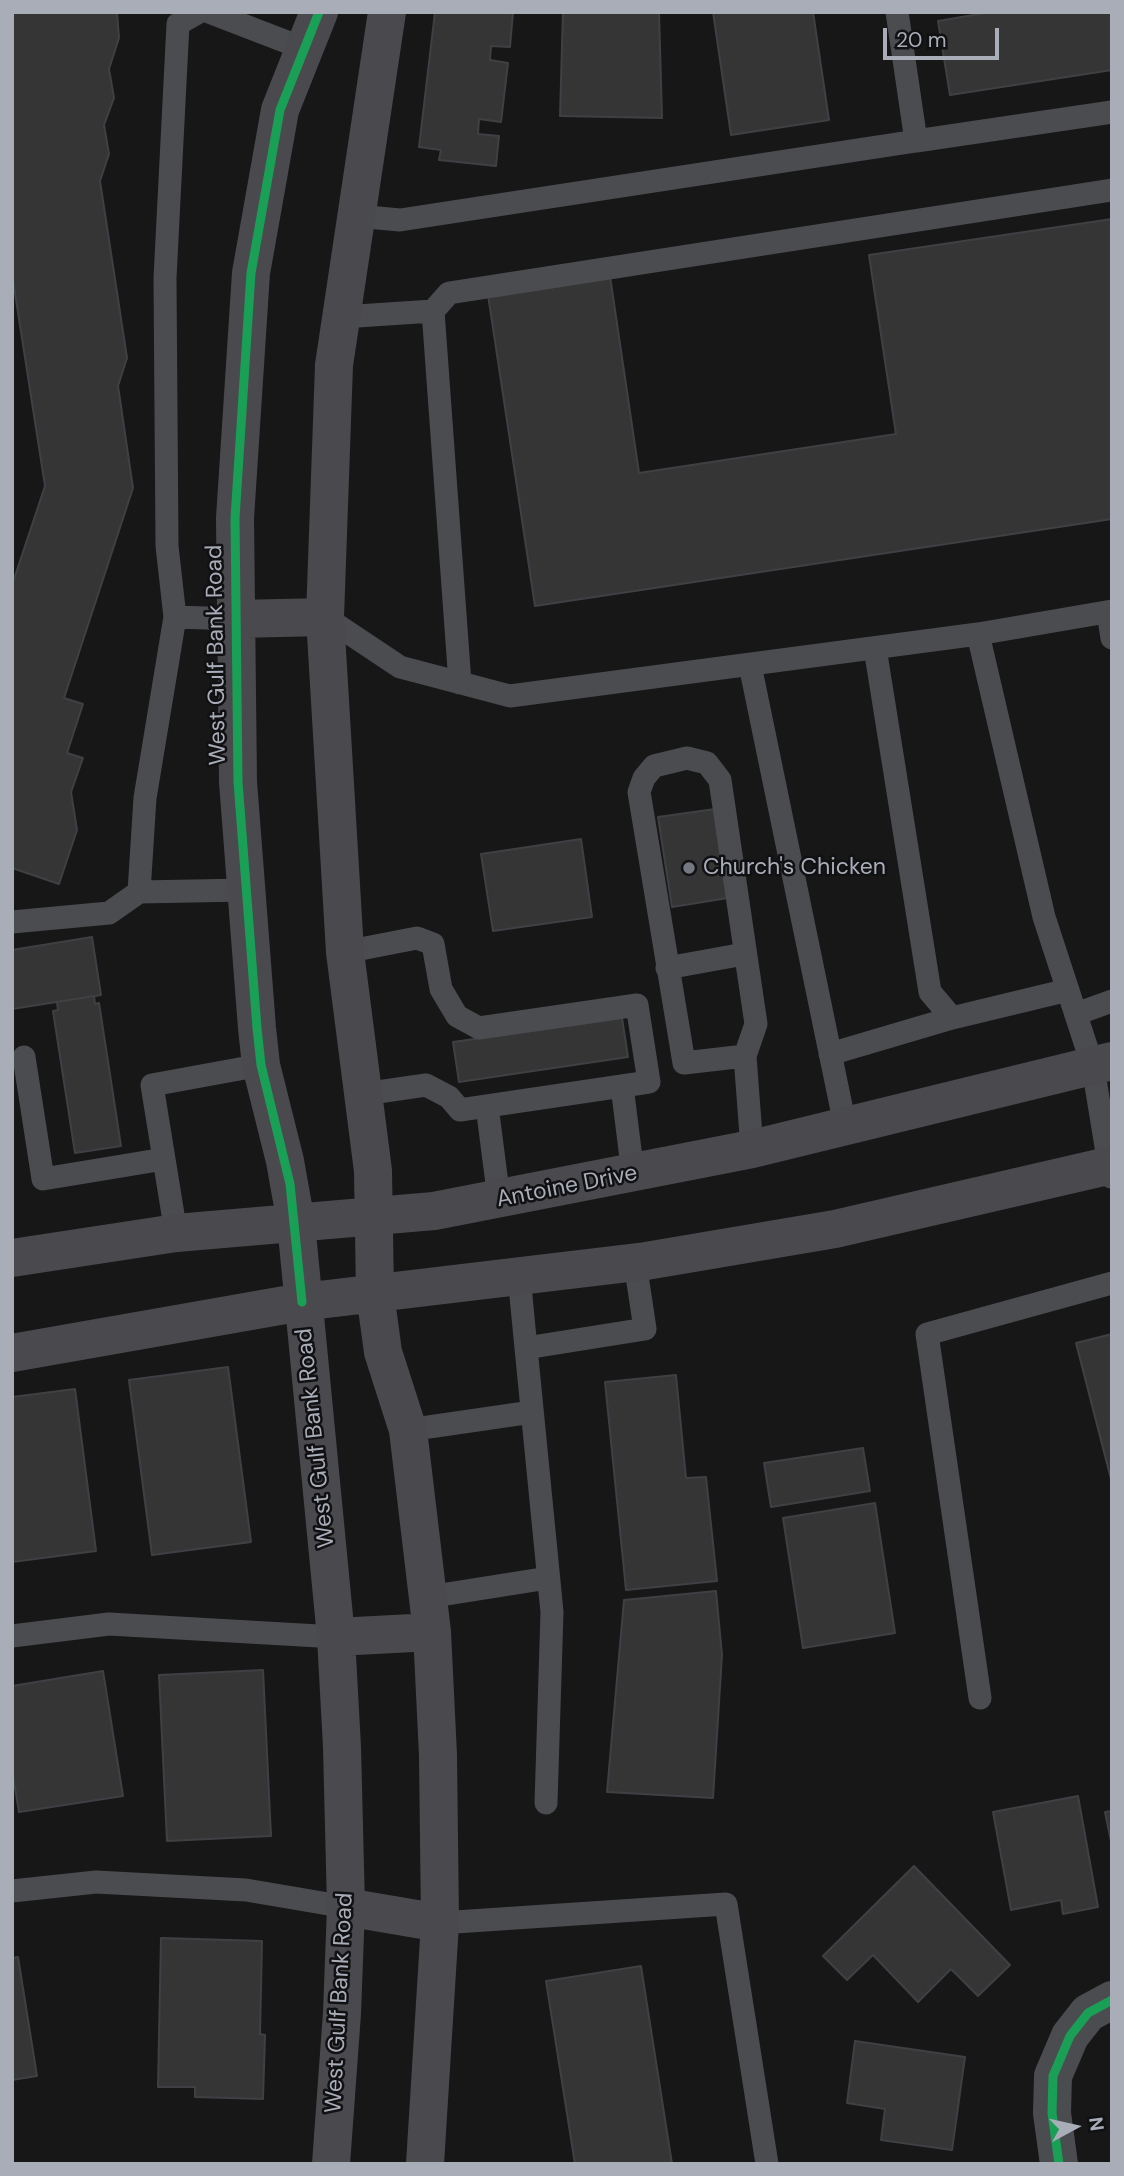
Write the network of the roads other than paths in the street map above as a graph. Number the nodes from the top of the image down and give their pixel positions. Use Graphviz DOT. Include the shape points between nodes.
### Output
graph roads {
  1 [pos="200,12"];
  2 [pos="209,12"];
  3 [pos="319,12"];
  4 [pos="387,12"];
  5 [pos="897,12"];
  6 [pos="304,49"];
  7 [pos="1112,112"];
  8 [pos="916,141"];
  9 [pos="1112,190"];
  10 [pos="356,216"];
  11 [pos="433,311"];
  12 [pos="342,317"];
  13 [pos="1110,612"];
  14 [pos="175,617"];
  15 [pos="326,617"];
  16 [pos="236,619"];
  17 [pos="978,634"];
  18 [pos="1112,638"];
  19 [pos="875,648"];
  20 [pos="750,664"];
  21 [pos="460,683"];
  22 [pos="246,890"];
  23 [pos="139,892"];
  24 [pos="12,922"];
  25 [pos="345,952"];
  26 [pos="744,954"];
  27 [pos="667,968"];
  28 [pos="1068,990"];
  29 [pos="1112,1001"];
  30 [pos="1076,1014"];
  31 [pos="952,1018"];
  32 [pos="830,1054"];
  33 [pos="744,1056"];
  34 [pos="24,1057"];
  35 [pos="1102,1064"];
  36 [pos="261,1065"];
  37 [pos="622,1086"];
  38 [pos="363,1094"];
  39 [pos="487,1106"];
  40 [pos="845,1125"];
  41 [pos="752,1149"];
  42 [pos="164,1158"];
  43 [pos="1111,1171"];
  44 [pos="633,1174"];
  45 [pos="499,1199"];
  46 [pos="375,1216"];
  47 [pos="296,1223"];
  48 [pos="176,1233"];
  49 [pos="12,1258"];
  50 [pos="635,1262"];
  51 [pos="519,1276"];
  52 [pos="1112,1283"];
  53 [pos="375,1293"];
  54 [pos="302,1302"];
  55 [pos="526,1348"];
  56 [pos="12,1353"];
  57 [pos="532,1412"];
  58 [pos="408,1430"];
  59 [pos="548,1578"];
  60 [pos="430,1614"];
  61 [pos="12,1636"];
  62 [pos="336,1637"];
  63 [pos="980,1698"];
  64 [pos="546,1803"];
  65 [pos="12,1891"];
  66 [pos="346,1907"];
  67 [pos="440,1923"];
  68 [pos="1112,2000"];
  69 [pos="331,2164"];
  70 [pos="425,2164"];
  71 [pos="767,2164"];
  72 [pos="1059,2164"];
  1 -- 14 [label="lane" via="178,24 165,278 167,546"];
  2 -- 6 [label="lane"];
  3 -- 6 [label="main road, West Gulf Bank Road"];
  4 -- 10 [label="main road"];
  5 -- 8 [label="lane"];
  6 -- 16 [label="main road, West Gulf Bank Road" via="281,110 251,273 235,518"];
  7 -- 8 [label="lane"];
  8 -- 10 [label="lane" via="400,220"];
  9 -- 11 [label="lane" via="449,292"];
  10 -- 12 [label="main road"];
  11 -- 12 [label="lane"];
  11 -- 21 [label="lane"];
  12 -- 15 [label="main road" via="334,365"];
  13 -- 17 [label="lane"];
  13 -- 18 [label="lane"];
  14 -- 16 [label="lane"];
  14 -- 23 [label="lane" via="145,798"];
  15 -- 16 [label="main road"];
  15 -- 21 [label="lane" via="400,667"];
  15 -- 25 [label="main road"];
  16 -- 22 [label="main road, West Gulf Bank Road" via="238,782"];
  17 -- 19 [label="lane"];
  17 -- 28 [label="lane" via="1044,917"];
  19 -- 20 [label="lane"];
  19 -- 31 [label="lane" via="930,992"];
  20 -- 21 [label="lane" via="510,696"];
  20 -- 32 [label="lane"];
  22 -- 23 [label="lane"];
  22 -- 36 [label="main road, West Gulf Bank Road"];
  23 -- 24 [label="lane" via="109,913"];
  25 -- 37 [label="lane" via="417,939 433,944 441,989 457,1016 479,1028 636,1005 649,1082"];
  25 -- 38 [label="main road"];
  26 -- 27 [label="lane"];
  26 -- 27 [label="lane" via="720,780 707,763 687,758 654,766 639,792"];
  26 -- 33 [label="lane" via="756,1024"];
  27 -- 33 [label="lane" via="684,1063"];
  28 -- 30 [label="lane"];
  28 -- 31 [label="lane"];
  29 -- 30 [label="lane"];
  30 -- 35 [label="lane"];
  31 -- 32 [label="lane"];
  32 -- 40 [label="lane"];
  33 -- 41 [label="lane"];
  34 -- 42 [label="lane" via="43,1180"];
  35 -- 40 [label="main road, Antoine Drive"];
  35 -- 43 [label="lane"];
  36 -- 42 [label="lane" via="152,1085"];
  36 -- 47 [label="main road, West Gulf Bank Road"];
  37 -- 39 [label="lane"];
  37 -- 44 [label="lane"];
  38 -- 39 [label="lane" via="426,1085 449,1097 460,1110"];
  38 -- 46 [label="main road"];
  39 -- 45 [label="lane"];
  40 -- 41 [label="main road, Antoine Drive"];
  41 -- 44 [label="main road, Antoine Drive"];
  42 -- 48 [label="lane"];
  43 -- 50 [label="main road" via="835,1228"];
  44 -- 45 [label="main road, Antoine Drive"];
  45 -- 46 [label="main road, Antoine Drive"];
  46 -- 47 [label="main road, Antoine Drive"];
  46 -- 53 [label="main road"];
  47 -- 48 [label="main road, Antoine Drive"];
  47 -- 54 [label="main road, West Gulf Bank Road"];
  48 -- 49 [label="main road, Antoine Drive"];
  50 -- 51 [label="main road"];
  50 -- 55 [label="lane" via="645,1329"];
  51 -- 53 [label="main road"];
  51 -- 55 [label="lane"];
  52 -- 63 [label="lane" via="927,1334"];
  53 -- 54 [label="main road"];
  53 -- 58 [label="main road" via="383,1352"];
  54 -- 56 [label="main road"];
  54 -- 62 [label="main road, West Gulf Bank Road"];
  55 -- 57 [label="lane"];
  57 -- 58 [label="lane"];
  57 -- 59 [label="lane"];
  58 -- 60 [label="main road"];
  59 -- 60 [label="lane"];
  59 -- 64 [label="lane" via="552,1612"];
  60 -- 62 [label="main road"];
  60 -- 67 [label="main road" via="439,1755"];
  61 -- 62 [label="lane" via="109,1624"];
  62 -- 66 [label="main road, West Gulf Bank Road"];
  65 -- 66 [label="lane" via="96,1882 246,1890"];
  66 -- 67 [label="main road"];
  66 -- 69 [label="main road, West Gulf Bank Road"];
  67 -- 70 [label="main road"];
  67 -- 71 [label="lane" via="726,1904"];
  68 -- 72 [label="street" via="1088,2013 1070,2036 1054,2076 1052,2113"];
}
